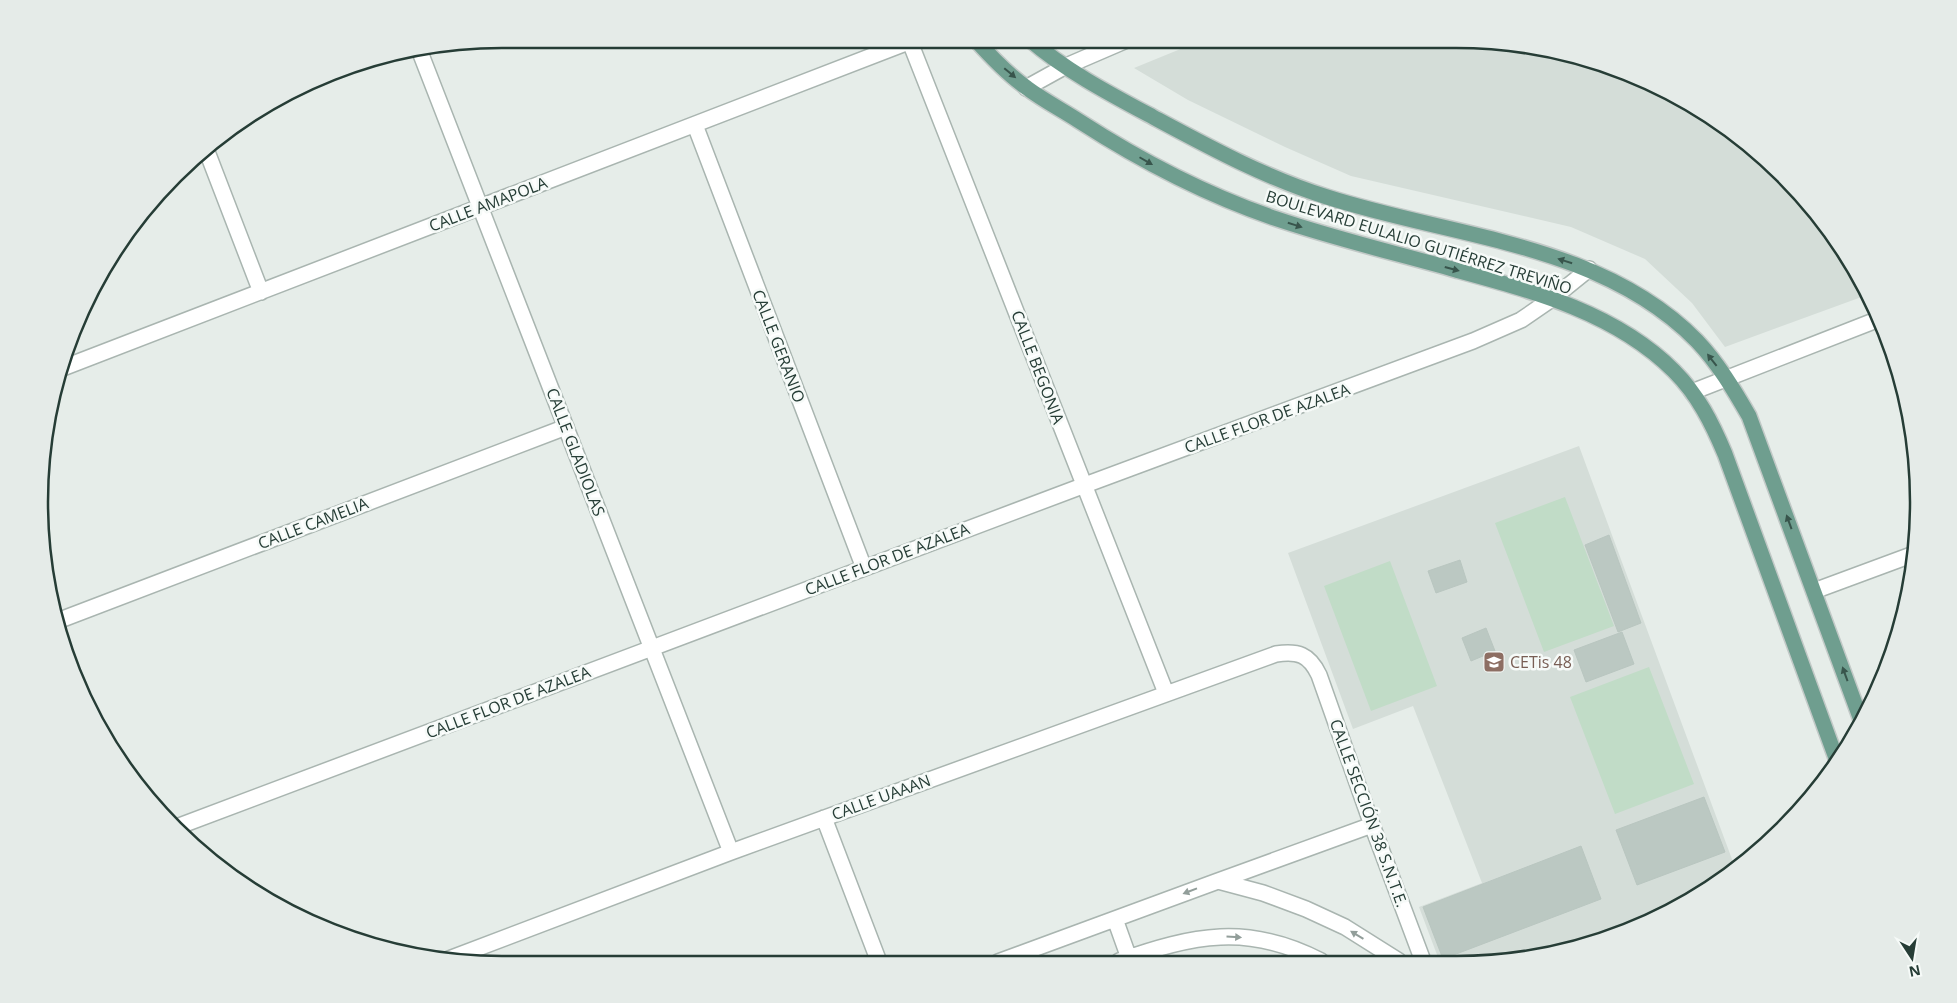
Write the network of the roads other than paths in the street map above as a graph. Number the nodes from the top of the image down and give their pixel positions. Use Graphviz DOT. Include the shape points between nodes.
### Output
graph roads {
  1 [pos="892,48"];
  2 [pos="916,48"];
  3 [pos="983,48"];
  4 [pos="1040,48"];
  5 [pos="1108,48"];
  6 [pos="421,55"];
  7 [pos="1064,67"];
  8 [pos="1026,88"];
  9 [pos="695,125"];
  10 [pos="208,155"];
  11 [pos="480,207"];
  12 [pos="1589,268"];
  13 [pos="261,292"];
  14 [pos="1554,298"];
  15 [pos="1872,321"];
  16 [pos="69,367"];
  17 [pos="1726,378"];
  18 [pos="1692,392"];
  19 [pos="566,426"];
  20 [pos="1084,485"];
  21 [pos="1906,557"];
  22 [pos="864,568"];
  23 [pos="1814,591"];
  24 [pos="63,619"];
  25 [pos="652,648"];
  26 [pos="1314,665"];
  27 [pos="1166,693"];
  28 [pos="1858,711"];
  29 [pos="1834,752"];
  30 [pos="824,818"];
  31 [pos="182,825"];
  32 [pos="1372,825"];
  33 [pos="731,852"];
  34 [pos="1218,881"];
  35 [pos="1114,919"];
  36 [pos="463,954"];
  37 [pos="877,956"];
  38 [pos="1014,956"];
  39 [pos="1125,956"];
  40 [pos="1139,956"];
  41 [pos="1312,956"];
  42 [pos="1391,956"];
  43 [pos="1421,956"];
  1 -- 9 [label="street, CALLE AMAPOLA"];
  2 -- 20 [label="street, CALLE BEGONIA"];
  3 -- 8 [label="main road, BOULEVARD EULALIO GUTIÉRREZ TREVIÑO, one-way"];
  4 -- 7 [label="main road, BOULEVARD EULALIO GUTIÉRREZ TREVIÑO"];
  5 -- 7 [label="street"];
  6 -- 11 [label="street, CALLE GLADIOLAS"];
  7 -- 8 [label="street"];
  12 -- 7 [label="main road, BOULEVARD EULALIO GUTIÉRREZ TREVIÑO, one-way" via="1518,245 1327,197 1267,175 1098,88"];
  8 -- 14 [label="main road, BOULEVARD EULALIO GUTIÉRREZ TREVIÑO, one-way" via="1167,174 1224,199 1277,219"];
  9 -- 11 [label="street, CALLE AMAPOLA"];
  9 -- 22 [label="street, CALLE GERANIO"];
  10 -- 13 [label="street"];
  11 -- 13 [label="street, CALLE AMAPOLA"];
  11 -- 19 [label="street, CALLE GLADIOLAS"];
  12 -- 14 [label="street, CALLE FLOR DE AZALEA"];
  17 -- 12 [label="main road, BOULEVARD EULALIO GUTIÉRREZ TREVIÑO, one-way" via="1697,341 1667,315"];
  13 -- 16 [label="street, CALLE AMAPOLA"];
  14 -- 18 [label="main road, BOULEVARD EULALIO GUTIÉRREZ TREVIÑO" via="1613,325 1637,341 1674,371"];
  14 -- 20 [label="street, CALLE FLOR DE AZALEA" via="1521,320 1473,342"];
  15 -- 17 [label="street"];
  17 -- 18 [label="street"];
  23 -- 17 [label="main road, BOULEVARD EULALIO GUTIÉRREZ TREVIÑO, one-way" via="1749,416"];
  18 -- 29 [label="main road, BOULEVARD EULALIO GUTIÉRREZ TREVIÑO" via="1711,421 1725,454"];
  19 -- 24 [label="street, CALLE CAMELIA"];
  19 -- 25 [label="street, CALLE GLADIOLAS"];
  20 -- 22 [label="street, CALLE FLOR DE AZALEA"];
  20 -- 27 [label="street, CALLE BEGONIA"];
  21 -- 23 [label="street"];
  22 -- 25 [label="street, CALLE FLOR DE AZALEA"];
  28 -- 23 [label="main road, BOULEVARD EULALIO GUTIÉRREZ TREVIÑO, one-way"];
  25 -- 31 [label="street, CALLE FLOR DE AZALEA"];
  25 -- 33 [label="street, CALLE GLADIOLAS"];
  26 -- 27 [label="street, CALLE UAAAN" via="1305,656 1292,652 1276,654"];
  26 -- 32 [label="street, CALLE SECCIÓN 38 S.N.T.E."];
  27 -- 30 [label="street, CALLE UAAAN"];
  30 -- 33 [label="street, CALLE UAAAN"];
  30 -- 37 [label="street"];
  32 -- 34 [label="street"];
  32 -- 43 [label="street, CALLE SECCIÓN 38 S.N.T.E."];
  33 -- 36 [label="street, CALLE UAAAN"];
  34 -- 35 [label="street, one-way"];
  42 -- 34 [label="street, one-way" via="1345,927 1306,909"];
  35 -- 38 [label="street"];
  35 -- 39 [label="street"];
  40 -- 41 [label="street, one-way" via="1198,938 1228,936 1263,939 1298,948"];
}
